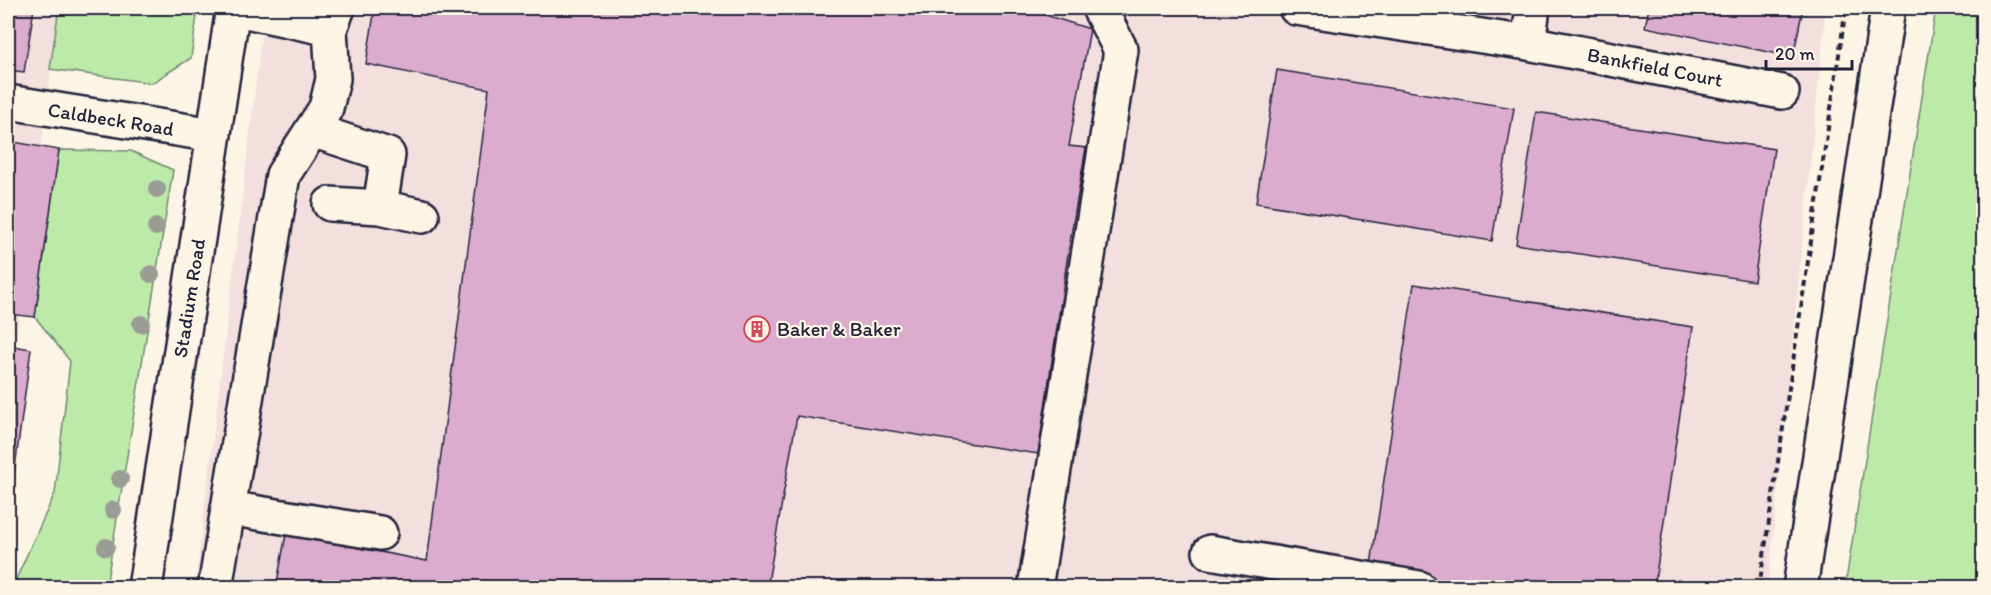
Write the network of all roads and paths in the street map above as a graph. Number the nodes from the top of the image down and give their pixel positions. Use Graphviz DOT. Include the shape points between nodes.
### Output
graph roads {
  1 [pos="232,8"];
  2 [pos="1099,8"];
  3 [pos="1296,8"];
  4 [pos="1533,8"];
  5 [pos="1846,8"];
  6 [pos="1888,8"];
  7 [pos="334,18"];
  8 [pos="1528,43"];
  9 [pos="1782,92"];
  10 [pos="8,102"];
  11 [pos="312,130"];
  12 [pos="214,135"];
  13 [pos="330,204"];
  14 [pos="380,207"];
  15 [pos="422,216"];
  16 [pos="228,508"];
  17 [pos="380,533"];
  18 [pos="1210,552"];
  19 [pos="145,588"];
  20 [pos="215,588"];
  21 [pos="1035,588"];
  22 [pos="1419,588"];
  23 [pos="1759,588"];
  24 [pos="1800,588"];
  1 -- 7 [label="street"];
  1 -- 12 [label="street, Stadium Road"];
  2 -- 21 [label="street" via="1121,50"];
  3 -- 8 [label="street, Bankfield Court"];
  4 -- 8 [label="street"];
  5 -- 23 [label="path"];
  6 -- 24 [label="street"];
  7 -- 11 [label="street" via="333,79 326,108"];
  8 -- 9 [label="street, Bankfield Court"];
  10 -- 12 [label="street, Caldbeck Road"];
  11 -- 14 [label="street" via="387,154"];
  11 -- 16 [label="street" via="283,175"];
  12 -- 19 [label="street, Stadium Road"];
  13 -- 14 [label="street"];
  14 -- 15 [label="street"];
  16 -- 17 [label="street"];
  16 -- 20 [label="street"];
  18 -- 22 [label="street"];
}
